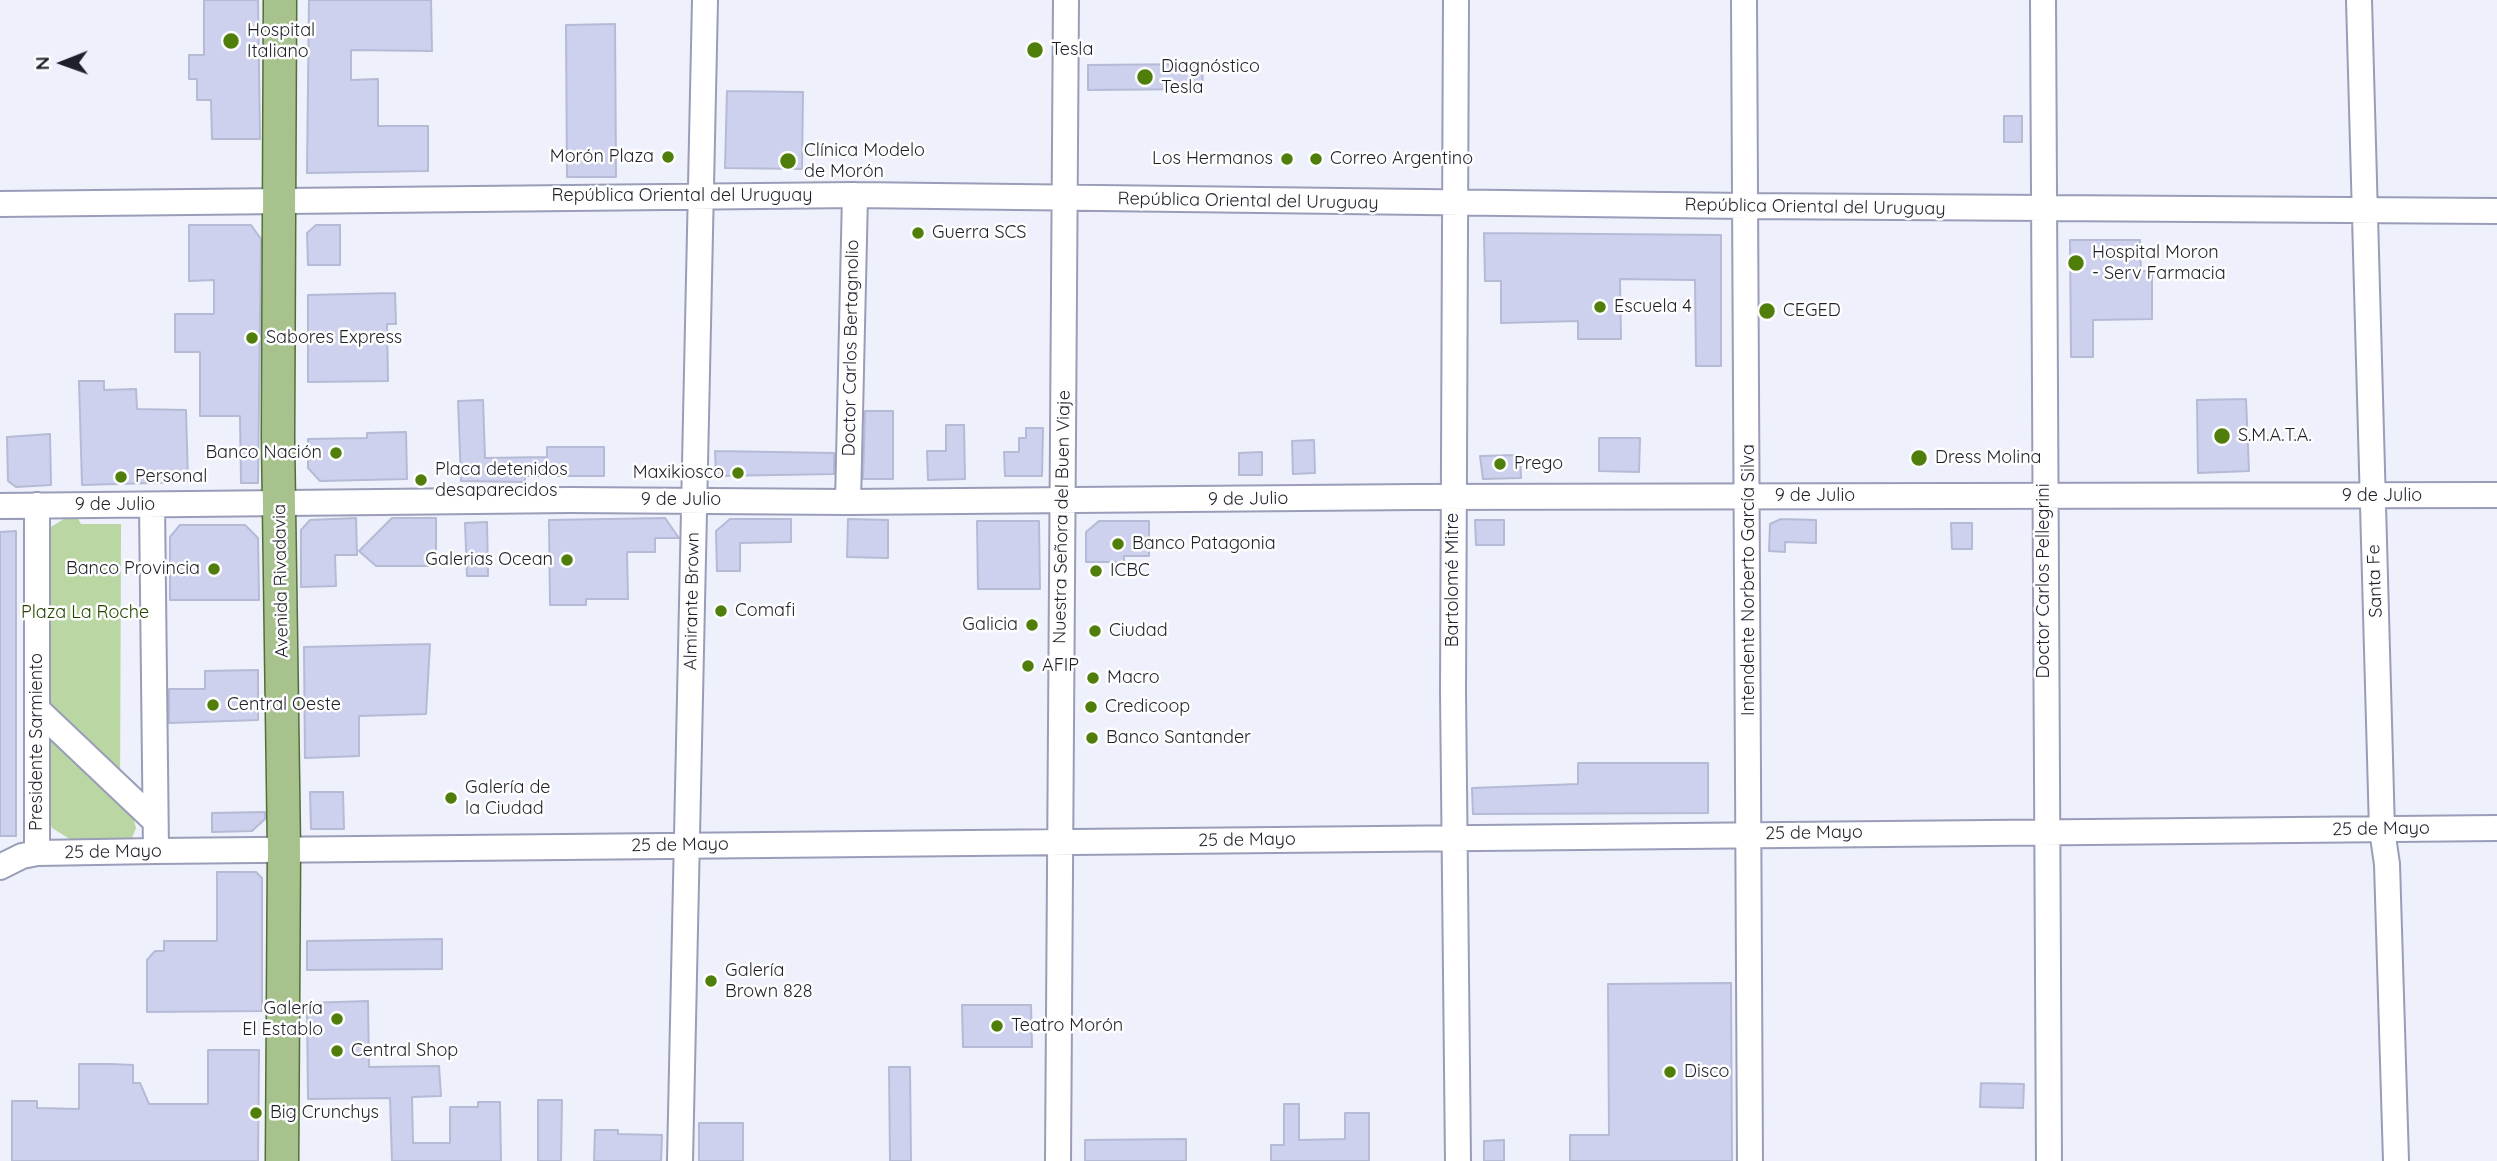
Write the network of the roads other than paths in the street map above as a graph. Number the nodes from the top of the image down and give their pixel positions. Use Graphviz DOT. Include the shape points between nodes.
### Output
graph roads {
  1 [pos="280,0"];
  2 [pos="705,0"];
  3 [pos="1066,0"];
  4 [pos="1456,0"];
  5 [pos="1744,0"];
  6 [pos="2043,0"];
  7 [pos="2359,0"];
  8 [pos="699,195"];
  9 [pos="855,195"];
  10 [pos="1065,198"];
  11 [pos="279,199"];
  12 [pos="1457,203"];
  13 [pos="0,204"];
  14 [pos="1746,206"];
  15 [pos="2043,209"];
  16 [pos="2366,210"];
  17 [pos="2497,212"];
  18 [pos="2497,495"];
  19 [pos="1748,496"];
  20 [pos="2373,496"];
  21 [pos="2043,497"];
  22 [pos="1452,498"];
  23 [pos="695,500"];
  24 [pos="1063,501"];
  25 [pos="279,502"];
  26 [pos="848,502"];
  27 [pos="37,505"];
  28 [pos="152,505"];
  29 [pos="0,506"];
  30 [pos="38,710"];
  31 [pos="155,821"];
  32 [pos="2497,828"];
  33 [pos="2382,830"];
  34 [pos="2045,831"];
  35 [pos="1750,834"];
  36 [pos="1455,836"];
  37 [pos="1059,842"];
  38 [pos="687,844"];
  39 [pos="284,850"];
  40 [pos="156,851"];
  41 [pos="37,853"];
  42 [pos="0,867"];
  43 [pos="282,1161"];
  44 [pos="680,1161"];
  45 [pos="1058,1161"];
  46 [pos="1458,1161"];
  47 [pos="1750,1161"];
  48 [pos="2049,1161"];
  49 [pos="2396,1161"];
  1 -- 11 [label="main road, Avenida Rivadavia"];
  2 -- 8 [label="street, Almirante Brown"];
  3 -- 10 [label="street, Nuestra Señora del Buen Viaje"];
  4 -- 12 [label="street, Bartolomé Mitre"];
  5 -- 14 [label="street, Intendente Norberto García Silva"];
  6 -- 15 [label="street, Doctor Carlos Pellegrini"];
  7 -- 16 [label="street, Santa Fe"];
  8 -- 9 [label="street, República Oriental del Uruguay"];
  8 -- 11 [label="street, República Oriental del Uruguay"];
  8 -- 23 [label="street, Almirante Brown"];
  9 -- 10 [label="street, República Oriental del Uruguay"];
  9 -- 26 [label="street, Doctor Carlos Bertagnolio"];
  10 -- 12 [label="street, República Oriental del Uruguay"];
  10 -- 24 [label="street, Nuestra Señora del Buen Viaje"];
  11 -- 13 [label="street, República Oriental del Uruguay"];
  11 -- 25 [label="main road, Avenida Rivadavia"];
  12 -- 14 [label="street, República Oriental del Uruguay"];
  12 -- 22 [label="street, Bartolomé Mitre"];
  14 -- 15 [label="street, República Oriental del Uruguay"];
  14 -- 19 [label="street, Intendente Norberto García Silva"];
  15 -- 16 [label="street, República Oriental del Uruguay"];
  15 -- 21 [label="street, Doctor Carlos Pellegrini"];
  16 -- 17 [label="street, República Oriental del Uruguay"];
  16 -- 20 [label="street, Santa Fe"];
  18 -- 20 [label="street, 9 de Julio"];
  19 -- 21 [label="street, 9 de Julio"];
  19 -- 22 [label="street, 9 de Julio"];
  19 -- 35 [label="street, Intendente Norberto García Silva"];
  20 -- 21 [label="street, 9 de Julio"];
  20 -- 33 [label="street, Santa Fe"];
  21 -- 34 [label="street, Doctor Carlos Pellegrini"];
  22 -- 24 [label="street, 9 de Julio"];
  22 -- 36 [label="street, Bartolomé Mitre"];
  23 -- 25 [label="street, 9 de Julio"];
  23 -- 26 [label="street, 9 de Julio"];
  23 -- 38 [label="street, Almirante Brown"];
  24 -- 26 [label="street, 9 de Julio"];
  24 -- 37 [label="street, Nuestra Señora del Buen Viaje"];
  25 -- 28 [label="street, 9 de Julio"];
  25 -- 39 [label="main road, Avenida Rivadavia"];
  27 -- 28 [label="street, 9 de Julio"];
  27 -- 29 [label="street, 9 de Julio"];
  27 -- 30 [label="street, Presidente Sarmiento"];
  28 -- 31 [label="street"];
  30 -- 31 [label="street"];
  30 -- 41 [label="street, Presidente Sarmiento"];
  31 -- 40 [label="street"];
  32 -- 33 [label="street, 25 de Mayo"];
  33 -- 34 [label="street, 25 de Mayo"];
  33 -- 49 [label="street, Santa Fe" via="2387,864"];
  34 -- 35 [label="street, 25 de Mayo"];
  34 -- 48 [label="street, Doctor Carlos Pellegrini"];
  35 -- 36 [label="street, 25 de Mayo"];
  35 -- 47 [label="street, Intendente Norberto García Silva"];
  36 -- 37 [label="street, 25 de Mayo"];
  36 -- 46 [label="street, Bartolomé Mitre"];
  37 -- 38 [label="street, 25 de Mayo"];
  37 -- 45 [label="street, Nuestra Señora del Buen Viaje"];
  38 -- 39 [label="street, 25 de Mayo"];
  38 -- 44 [label="street, Almirante Brown"];
  39 -- 40 [label="street, 25 de Mayo"];
  39 -- 43 [label="main road, Avenida Rivadavia"];
  40 -- 41 [label="street, 25 de Mayo"];
  41 -- 42 [label="street, 25 de Mayo"];
}
